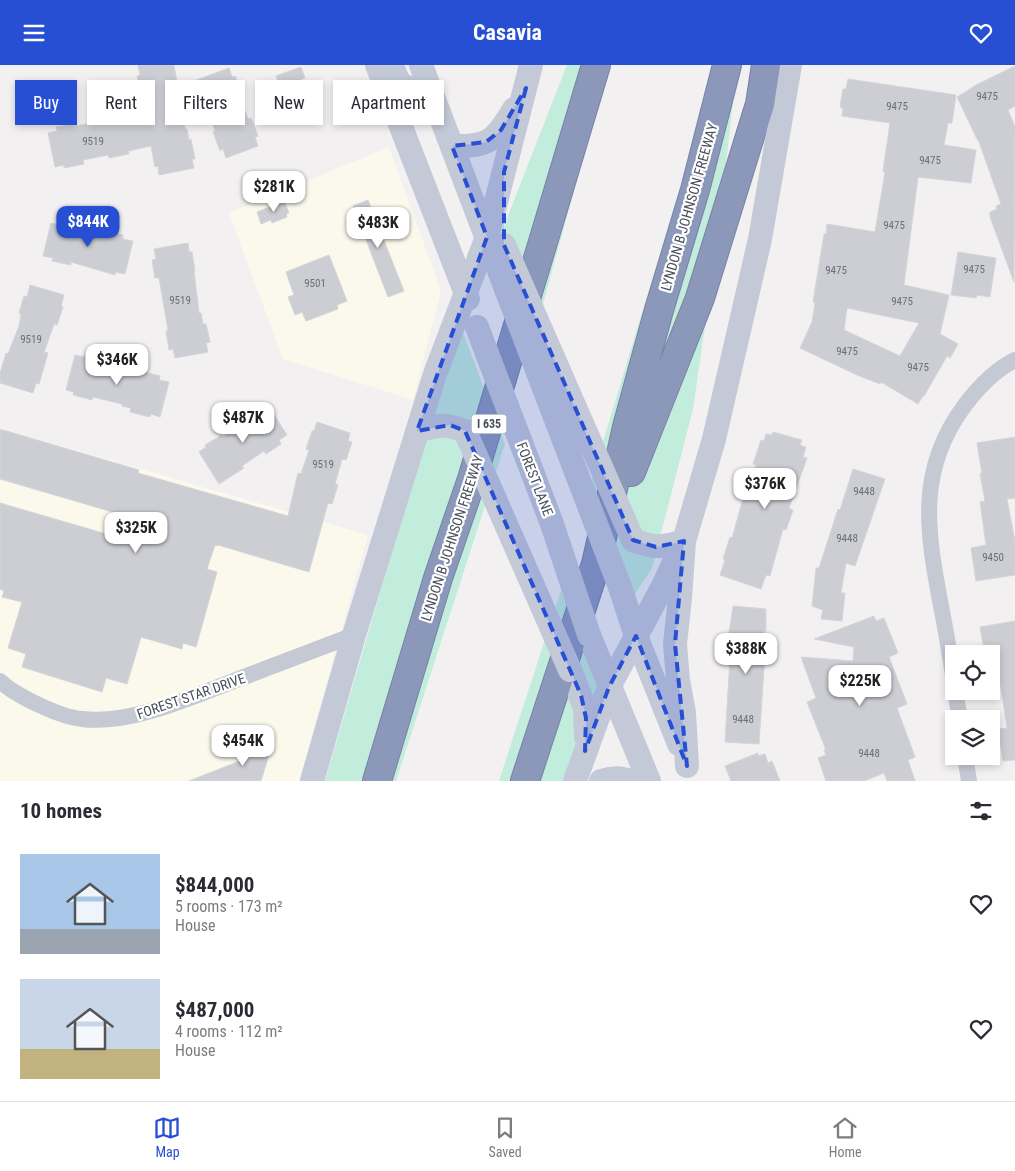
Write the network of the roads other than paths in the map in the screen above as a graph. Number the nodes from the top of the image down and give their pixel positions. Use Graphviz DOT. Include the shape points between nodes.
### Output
graph roads {
  1 [pos="377,65"];
  2 [pos="392,65"];
  3 [pos="421,65"];
  4 [pos="532,65"];
  5 [pos="596,65"];
  6 [pos="727,65"];
  7 [pos="766,65"];
  8 [pos="790,65"];
  9 [pos="398,80"];
  10 [pos="427,80"];
  11 [pos="526,88"];
  12 [pos="444,125"];
  13 [pos="452,146"];
  14 [pos="495,241"];
  15 [pos="466,293"];
  16 [pos="1015,360"];
  17 [pos="417,431"];
  18 [pos="684,541"];
  19 [pos="596,564"];
  20 [pos="354,635"];
  21 [pos="636,636"];
  22 [pos="948,645"];
  23 [pos="0,681"];
  24 [pos="609,687"];
  25 [pos="585,751"];
  26 [pos="966,765"];
  27 [pos="690,773"];
  28 [pos="312,781"];
  29 [pos="377,781"];
  30 [pos="525,781"];
  31 [pos="575,781"];
  32 [pos="601,781"];
  33 [pos="630,781"];
  34 [pos="649,781"];
  35 [pos="969,781"];
  1 -- 15 [label="main road, FOREST LANE"];
  2 -- 9 [label="main road"];
  3 -- 10 [label="main road"];
  4 -- 11 [label="main road"];
  5 -- 29 [label="highway, LYNDON B JOHNSON FREEWAY / I 635" via="472,479 438,578"];
  6 -- 19 [label="highway, LYNDON B JOHNSON FREEWAY" via="627,427"];
  7 -- 19 [label="highway" via="760,104 700,298"];
  8 -- 18 [label="main road" via="760,239 714,439"];
  11 -- 13 [label="main road" via="501,130 486,142 471,147"];
  11 -- 14 [label="main road" via="504,172 502,229"];
  12 -- 13 [label="main road"];
  13 -- 14 [label="main road"];
  14 -- 15 [label="main road"];
  14 -- 18 [label="main road, bridge" via="634,540 656,547"];
  14 -- 21 [label="main road, bridge" via="506,289"];
  15 -- 17 [label="main road"];
  15 -- 24 [label="main road, FOREST LANE, bridge"];
  16 -- 22 [label="street" via="979,388 958,414 944,439 932,474 928,499 930,540"];
  17 -- 20 [label="main road"];
  17 -- 25 [label="main road, bridge" via="450,425 465,431 585,708"];
  18 -- 21 [label="main road"];
  18 -- 27 [label="main road" via="675,644"];
  19 -- 30 [label="highway, LYNDON B JOHNSON FREEWAY"];
  20 -- 23 [label="street, FOREST STAR DRIVE" via="192,697 127,718 82,719 48,709 8,689"];
  20 -- 28 [label="main road"];
  21 -- 24 [label="main road"];
  21 -- 27 [label="main road"];
  24 -- 25 [label="main road"];
  24 -- 34 [label="main road, FOREST LANE"];
  25 -- 31 [label="main road"];
  26 -- 35 [label="street"];
  32 -- 33 [label="main road" via="611,777"];
}
